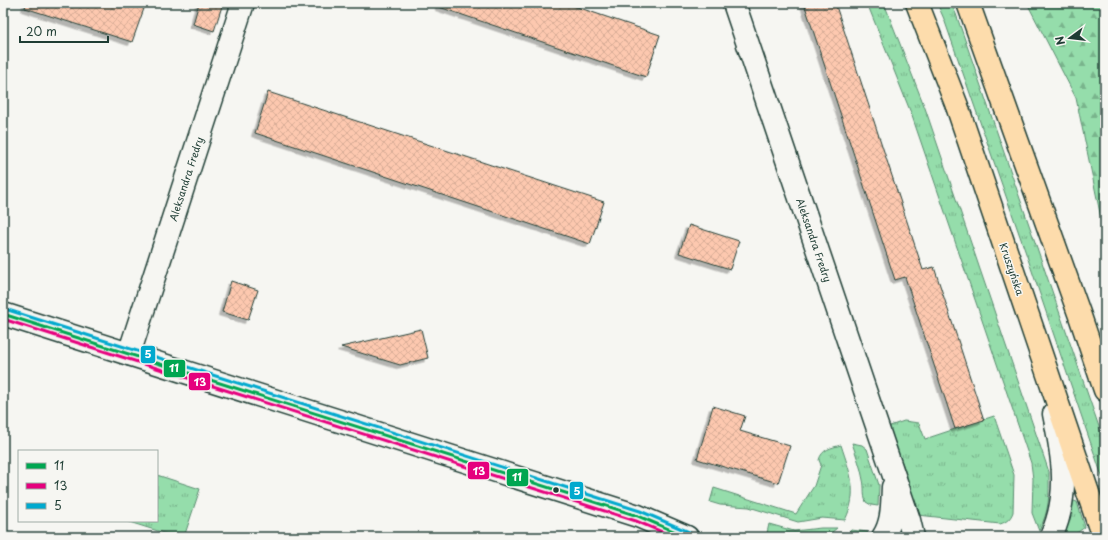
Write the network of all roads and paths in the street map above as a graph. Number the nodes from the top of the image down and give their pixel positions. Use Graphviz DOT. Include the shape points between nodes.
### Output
graph roads {
  1 [pos="243,3"];
  2 [pos="734,3"];
  3 [pos="917,3"];
  4 [pos="968,3"];
  5 [pos="3,314"];
  6 [pos="1039,346"];
  7 [pos="129,354"];
  8 [pos="1105,390"];
  9 [pos="894,478"];
  10 [pos="687,537"];
  11 [pos="883,537"];
  12 [pos="913,537"];
  13 [pos="1051,537"];
  14 [pos="1103,537"];
  1 -- 7 [label="street, Aleksandra Fredry"];
  2 -- 9 [label="street, Aleksandra Fredry"];
  3 -- 6 [label="main road, Kruszyńska" via="957,106"];
  4 -- 8 [label="main road"];
  5 -- 7 [label="street"];
  6 -- 13 [label="street" via="1064,470 1059,521"];
  6 -- 14 [label="main road, Kruszyńska"];
  7 -- 10 [label="street" via="638,516"];
  9 -- 11 [label="street, Aleksandra Fredry" via="891,517"];
  9 -- 12 [label="street, Aleksandra Fredry"];
}
